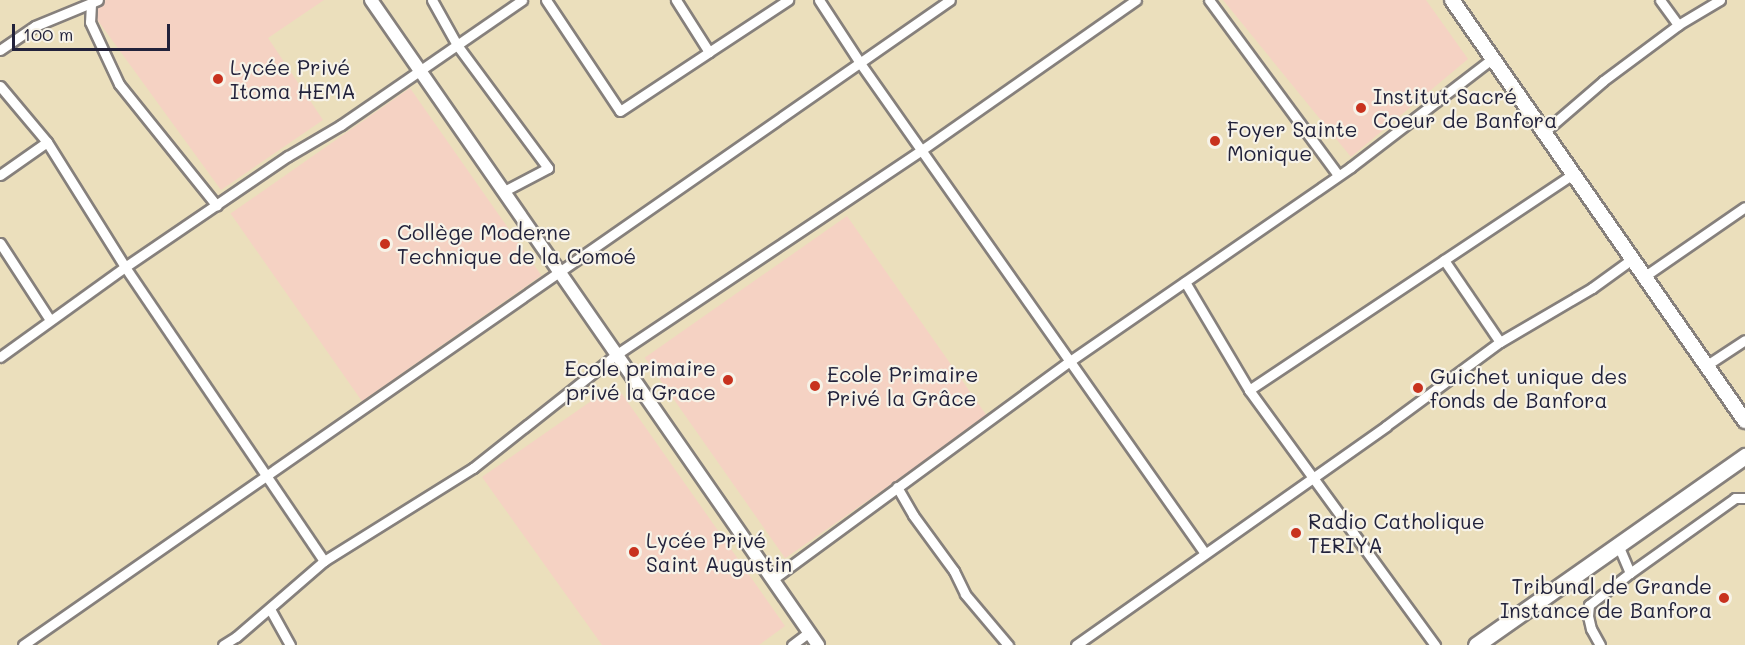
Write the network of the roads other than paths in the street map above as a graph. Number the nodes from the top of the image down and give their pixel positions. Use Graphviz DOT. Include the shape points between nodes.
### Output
graph roads {
  1 [pos="371,0"];
  2 [pos="432,0"];
  3 [pos="522,0"];
  4 [pos="546,0"];
  5 [pos="676,0"];
  6 [pos="788,0"];
  7 [pos="819,0"];
  8 [pos="950,0"];
  9 [pos="1136,0"];
  10 [pos="1209,0"];
  11 [pos="1452,0"];
  12 [pos="1660,0"];
  13 [pos="1720,0"];
  14 [pos="94,2"];
  15 [pos="1678,25"];
  16 [pos="457,45"];
  17 [pos="0,50"];
  18 [pos="709,52"];
  19 [pos="1493,58"];
  20 [pos="860,63"];
  21 [pos="419,69"];
  22 [pos="0,86"];
  23 [pos="1544,132"];
  24 [pos="47,142"];
  25 [pos="923,149"];
  26 [pos="1573,174"];
  27 [pos="0,175"];
  28 [pos="1338,175"];
  29 [pos="504,191"];
  30 [pos="217,206"];
  31 [pos="1745,207"];
  32 [pos="0,243"];
  33 [pos="1444,260"];
  34 [pos="1632,260"];
  35 [pos="125,267"];
  36 [pos="560,272"];
  37 [pos="1645,276"];
  38 [pos="1185,282"];
  39 [pos="50,320"];
  40 [pos="1745,340"];
  41 [pos="1500,342"];
  42 [pos="617,354"];
  43 [pos="0,357"];
  44 [pos="1070,361"];
  45 [pos="1707,365"];
  46 [pos="1249,390"];
  47 [pos="1744,416"];
  48 [pos="1745,456"];
  49 [pos="1313,476"];
  50 [pos="266,477"];
  51 [pos="897,487"];
  52 [pos="1745,498"];
  53 [pos="1618,545"];
  54 [pos="1204,552"];
  55 [pos="324,561"];
  56 [pos="1629,573"];
  57 [pos="773,579"];
  58 [pos="270,609"];
  59 [pos="809,632"];
  60 [pos="23,645"];
  61 [pos="223,645"];
  62 [pos="290,645"];
  63 [pos="792,645"];
  64 [pos="818,645"];
  65 [pos="1008,645"];
  66 [pos="1076,645"];
  67 [pos="1436,645"];
  68 [pos="1476,645"];
  69 [pos="1600,645"];
  1 -- 21 [label="street"];
  2 -- 16 [label="street"];
  3 -- 16 [label="street"];
  4 -- 18 [label="street" via="620,111"];
  5 -- 18 [label="street"];
  6 -- 18 [label="street"];
  7 -- 20 [label="street"];
  8 -- 20 [label="street"];
  9 -- 25 [label="street"];
  10 -- 28 [label="street"];
  11 -- 19 [label="main road"];
  12 -- 15 [label="street"];
  13 -- 15 [label="street"];
  14 -- 17 [label="street" via="34,26"];
  14 -- 30 [label="street" via="90,22 119,84"];
  15 -- 23 [label="street" via="1603,81"];
  16 -- 21 [label="street"];
  16 -- 29 [label="street" via="548,168"];
  19 -- 23 [label="main road"];
  19 -- 28 [label="street"];
  20 -- 25 [label="street"];
  20 -- 36 [label="street"];
  21 -- 29 [label="street"];
  21 -- 30 [label="street"];
  22 -- 24 [label="street"];
  23 -- 26 [label="main road"];
  24 -- 27 [label="street"];
  24 -- 35 [label="street"];
  25 -- 42 [label="street"];
  25 -- 44 [label="street"];
  26 -- 33 [label="street"];
  26 -- 34 [label="main road"];
  28 -- 38 [label="street"];
  29 -- 36 [label="street"];
  30 -- 35 [label="street"];
  31 -- 37 [label="street"];
  32 -- 39 [label="street"];
  33 -- 41 [label="street"];
  33 -- 46 [label="street"];
  34 -- 37 [label="main road"];
  34 -- 41 [label="street"];
  35 -- 39 [label="street"];
  35 -- 50 [label="street"];
  36 -- 42 [label="street"];
  36 -- 50 [label="street"];
  37 -- 45 [label="main road"];
  38 -- 44 [label="street"];
  38 -- 46 [label="street"];
  39 -- 43 [label="street"];
  40 -- 45 [label="street"];
  41 -- 49 [label="street"];
  42 -- 55 [label="street" via="473,468"];
  42 -- 57 [label="street"];
  44 -- 51 [label="street"];
  44 -- 54 [label="street"];
  45 -- 47 [label="main road"];
  46 -- 49 [label="street"];
  48 -- 53 [label="highway"];
  49 -- 54 [label="street"];
  49 -- 67 [label="street"];
  50 -- 55 [label="street"];
  50 -- 60 [label="street"];
  51 -- 57 [label="street"];
  51 -- 65 [label="street" via="954,571 965,594"];
  52 -- 56 [label="street" via="1735,498"];
  53 -- 56 [label="street"];
  53 -- 68 [label="highway"];
  54 -- 66 [label="street"];
  55 -- 58 [label="street"];
  56 -- 69 [label="street" via="1589,605 1591,629"];
  57 -- 59 [label="street"];
  58 -- 61 [label="street"];
  58 -- 62 [label="street"];
  59 -- 63 [label="street"];
  59 -- 64 [label="street"];
}
